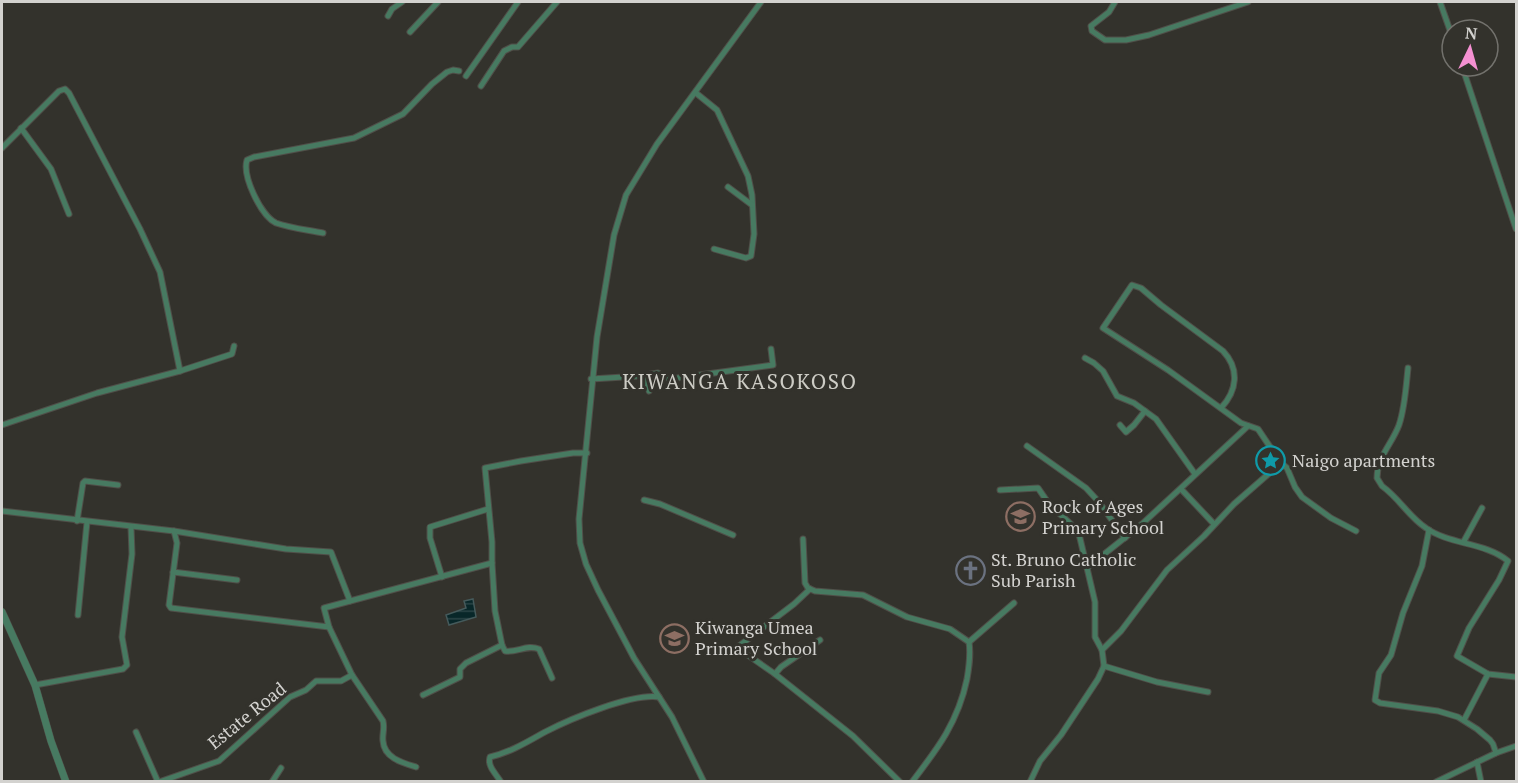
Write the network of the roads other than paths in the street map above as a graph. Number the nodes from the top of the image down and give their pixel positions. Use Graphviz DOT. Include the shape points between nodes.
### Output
graph roads {
  1 [pos="402,2"];
  2 [pos="438,2"];
  3 [pos="518,2"];
  4 [pos="557,2"];
  5 [pos="761,2"];
  6 [pos="1115,2"];
  7 [pos="1248,2"];
  8 [pos="1440,2"];
  9 [pos="388,16"];
  10 [pos="1446,18"];
  11 [pos="410,32"];
  12 [pos="459,71"];
  13 [pos="466,76"];
  14 [pos="1466,78"];
  15 [pos="480,86"];
  16 [pos="696,93"];
  17 [pos="21,128"];
  18 [pos="2,148"];
  19 [pos="728,187"];
  20 [pos="752,205"];
  21 [pos="69,214"];
  22 [pos="1516,229"];
  23 [pos="323,233"];
  24 [pos="714,249"];
  25 [pos="234,346"];
  26 [pos="771,349"];
  27 [pos="1085,358"];
  28 [pos="1408,368"];
  29 [pos="180,371"];
  30 [pos="640,376"];
  31 [pos="591,379"];
  32 [pos="649,392"];
  33 [pos="1221,408"];
  34 [pos="1145,411"];
  35 [pos="2,425"];
  36 [pos="1120,425"];
  37 [pos="1248,426"];
  38 [pos="1027,446"];
  39 [pos="587,453"];
  40 [pos="1281,462"];
  41 [pos="1195,474"];
  42 [pos="118,485"];
  43 [pos="1181,489"];
  44 [pos="1000,490"];
  45 [pos="644,500"];
  46 [pos="1482,508"];
  47 [pos="488,509"];
  48 [pos="2,511"];
  49 [pos="77,520"];
  50 [pos="87,522"];
  51 [pos="1214,524"];
  52 [pos="131,527"];
  53 [pos="1429,530"];
  54 [pos="174,531"];
  55 [pos="1356,531"];
  56 [pos="733,535"];
  57 [pos="1125,538"];
  58 [pos="803,539"];
  59 [pos="1464,541"];
  60 [pos="492,563"];
  61 [pos="1088,567"];
  62 [pos="173,572"];
  63 [pos="442,577"];
  64 [pos="237,580"];
  65 [pos="810,589"];
  66 [pos="350,601"];
  67 [pos="1014,603"];
  68 [pos="2,612"];
  69 [pos="78,615"];
  70 [pos="4,622"];
  71 [pos="329,627"];
  72 [pos="820,640"];
  73 [pos="969,642"];
  74 [pos="502,645"];
  75 [pos="1102,650"];
  76 [pos="1104,666"];
  77 [pos="774,674"];
  78 [pos="1488,674"];
  79 [pos="352,675"];
  80 [pos="1516,677"];
  81 [pos="552,678"];
  82 [pos="35,685"];
  83 [pos="1208,692"];
  84 [pos="423,695"];
  85 [pos="659,697"];
  86 [pos="1464,720"];
  87 [pos="136,732"];
  88 [pos="1516,746"];
  89 [pos="1496,753"];
  90 [pos="1477,762"];
  91 [pos="416,767"];
  92 [pos="281,768"];
  93 [pos="66,782"];
  94 [pos="159,782"];
  95 [pos="272,782"];
  96 [pos="501,782"];
  97 [pos="704,782"];
  98 [pos="900,782"];
  99 [pos="912,782"];
  100 [pos="1030,782"];
  101 [pos="1436,782"];
  102 [pos="1481,782"];
  1 -- 9 [label="street"];
  2 -- 11 [label="street"];
  3 -- 13 [label="street"];
  4 -- 15 [label="street" via="518,47 504,51"];
  5 -- 16 [label="street"];
  6 -- 7 [label="street" via="1091,26 1100,38 1117,41 1149,35"];
  8 -- 10 [label="street"];
  12 -- 23 [label="street" via="447,72 403,114 354,138 247,160 250,187 274,222"];
  14 -- 22 [label="street"];
  16 -- 20 [label="street" via="717,110 747,176"];
  16 -- 31 [label="street" via="645,162 626,195 612,249"];
  17 -- 18 [label="street"];
  17 -- 21 [label="street" via="51,169"];
  17 -- 29 [label="street" via="59,91 65,89 69,93 160,272"];
  19 -- 20 [label="street"];
  20 -- 24 [label="street" via="751,256"];
  25 -- 29 [label="street" via="232,354"];
  26 -- 30 [label="street" via="773,365 670,379 658,373"];
  27 -- 34 [label="street" via="1103,372 1117,396"];
  28 -- 53 [label="street" via="1400,421 1381,456 1377,478"];
  29 -- 35 [label="street" via="97,393"];
  30 -- 31 [label="street"];
  30 -- 32 [label="street"];
  31 -- 39 [label="street"];
  33 -- 33 [label="street" via="1231,395 1231,360 1142,288 1132,285 1103,328"];
  33 -- 37 [label="street"];
  34 -- 36 [label="street" via="1126,432"];
  34 -- 41 [label="street" via="1161,425"];
  37 -- 40 [label="street" via="1258,429"];
  37 -- 41 [label="street"];
  38 -- 57 [label="street" via="1086,488"];
  39 -- 47 [label="street" via="485,468"];
  39 -- 85 [label="street" via="579,519 586,564"];
  40 -- 51 [label="street"];
  40 -- 55 [label="street" via="1302,497"];
  41 -- 43 [label="street"];
  42 -- 49 [label="street" via="85,481"];
  43 -- 51 [label="street"];
  43 -- 57 [label="street"];
  44 -- 61 [label="street" via="1038,488 1073,526"];
  45 -- 56 [label="street"];
  46 -- 59 [label="street"];
  47 -- 60 [label="street"];
  47 -- 63 [label="street" via="430,527"];
  48 -- 49 [label="street"];
  49 -- 50 [label="street"];
  50 -- 52 [label="street"];
  50 -- 69 [label="street"];
  51 -- 75 [label="street" via="1167,570"];
  52 -- 54 [label="street"];
  52 -- 82 [label="street" via="132,554 122,637 127,665 123,669"];
  53 -- 59 [label="street"];
  53 -- 86 [label="street" via="1422,566 1391,655 1379,673 1375,700 1438,711"];
  54 -- 62 [label="street" via="177,543"];
  54 -- 66 [label="street" via="331,552"];
  57 -- 61 [label="street"];
  58 -- 65 [label="street" via="805,582"];
  59 -- 78 [label="street" via="1508,561 1468,628 1457,655"];
  60 -- 63 [label="street"];
  60 -- 74 [label="street"];
  61 -- 75 [label="street" via="1095,602 1095,637"];
  62 -- 64 [label="street"];
  62 -- 71 [label="street" via="169,605 173,609"];
  63 -- 66 [label="street"];
  65 -- 73 [label="street" via="863,596 908,617 950,629"];
  65 -- 77 [label="street" via="739,646"];
  66 -- 71 [label="street" via="324,608"];
  67 -- 73 [label="street"];
  68 -- 70 [label="street"];
  70 -- 82 [label="street"];
  71 -- 79 [label="street"];
  72 -- 77 [label="street"];
  73 -- 99 [label="street" via="969,669 958,714"];
  74 -- 81 [label="street" via="505,651 512,652 532,646 539,649"];
  74 -- 84 [label="street" via="466,663 460,669 460,677"];
  75 -- 76 [label="street"];
  76 -- 83 [label="street"];
  76 -- 100 [label="street"];
  77 -- 98 [label="street" via="853,736"];
  78 -- 80 [label="street"];
  78 -- 86 [label="street"];
  79 -- 91 [label="street" via="382,721 382,743 389,755"];
  79 -- 94 [label="street, Estate Road" via="341,681 316,681 268,716 223,758"];
  82 -- 93 [label="street"];
  85 -- 96 [label="street" via="642,696 606,707 490,757 490,766"];
  85 -- 97 [label="street"];
  86 -- 89 [label="street" via="1490,740"];
  87 -- 94 [label="street"];
  88 -- 89 [label="street"];
  89 -- 90 [label="street"];
  90 -- 101 [label="street"];
  90 -- 102 [label="street"];
  92 -- 95 [label="street"];
}
